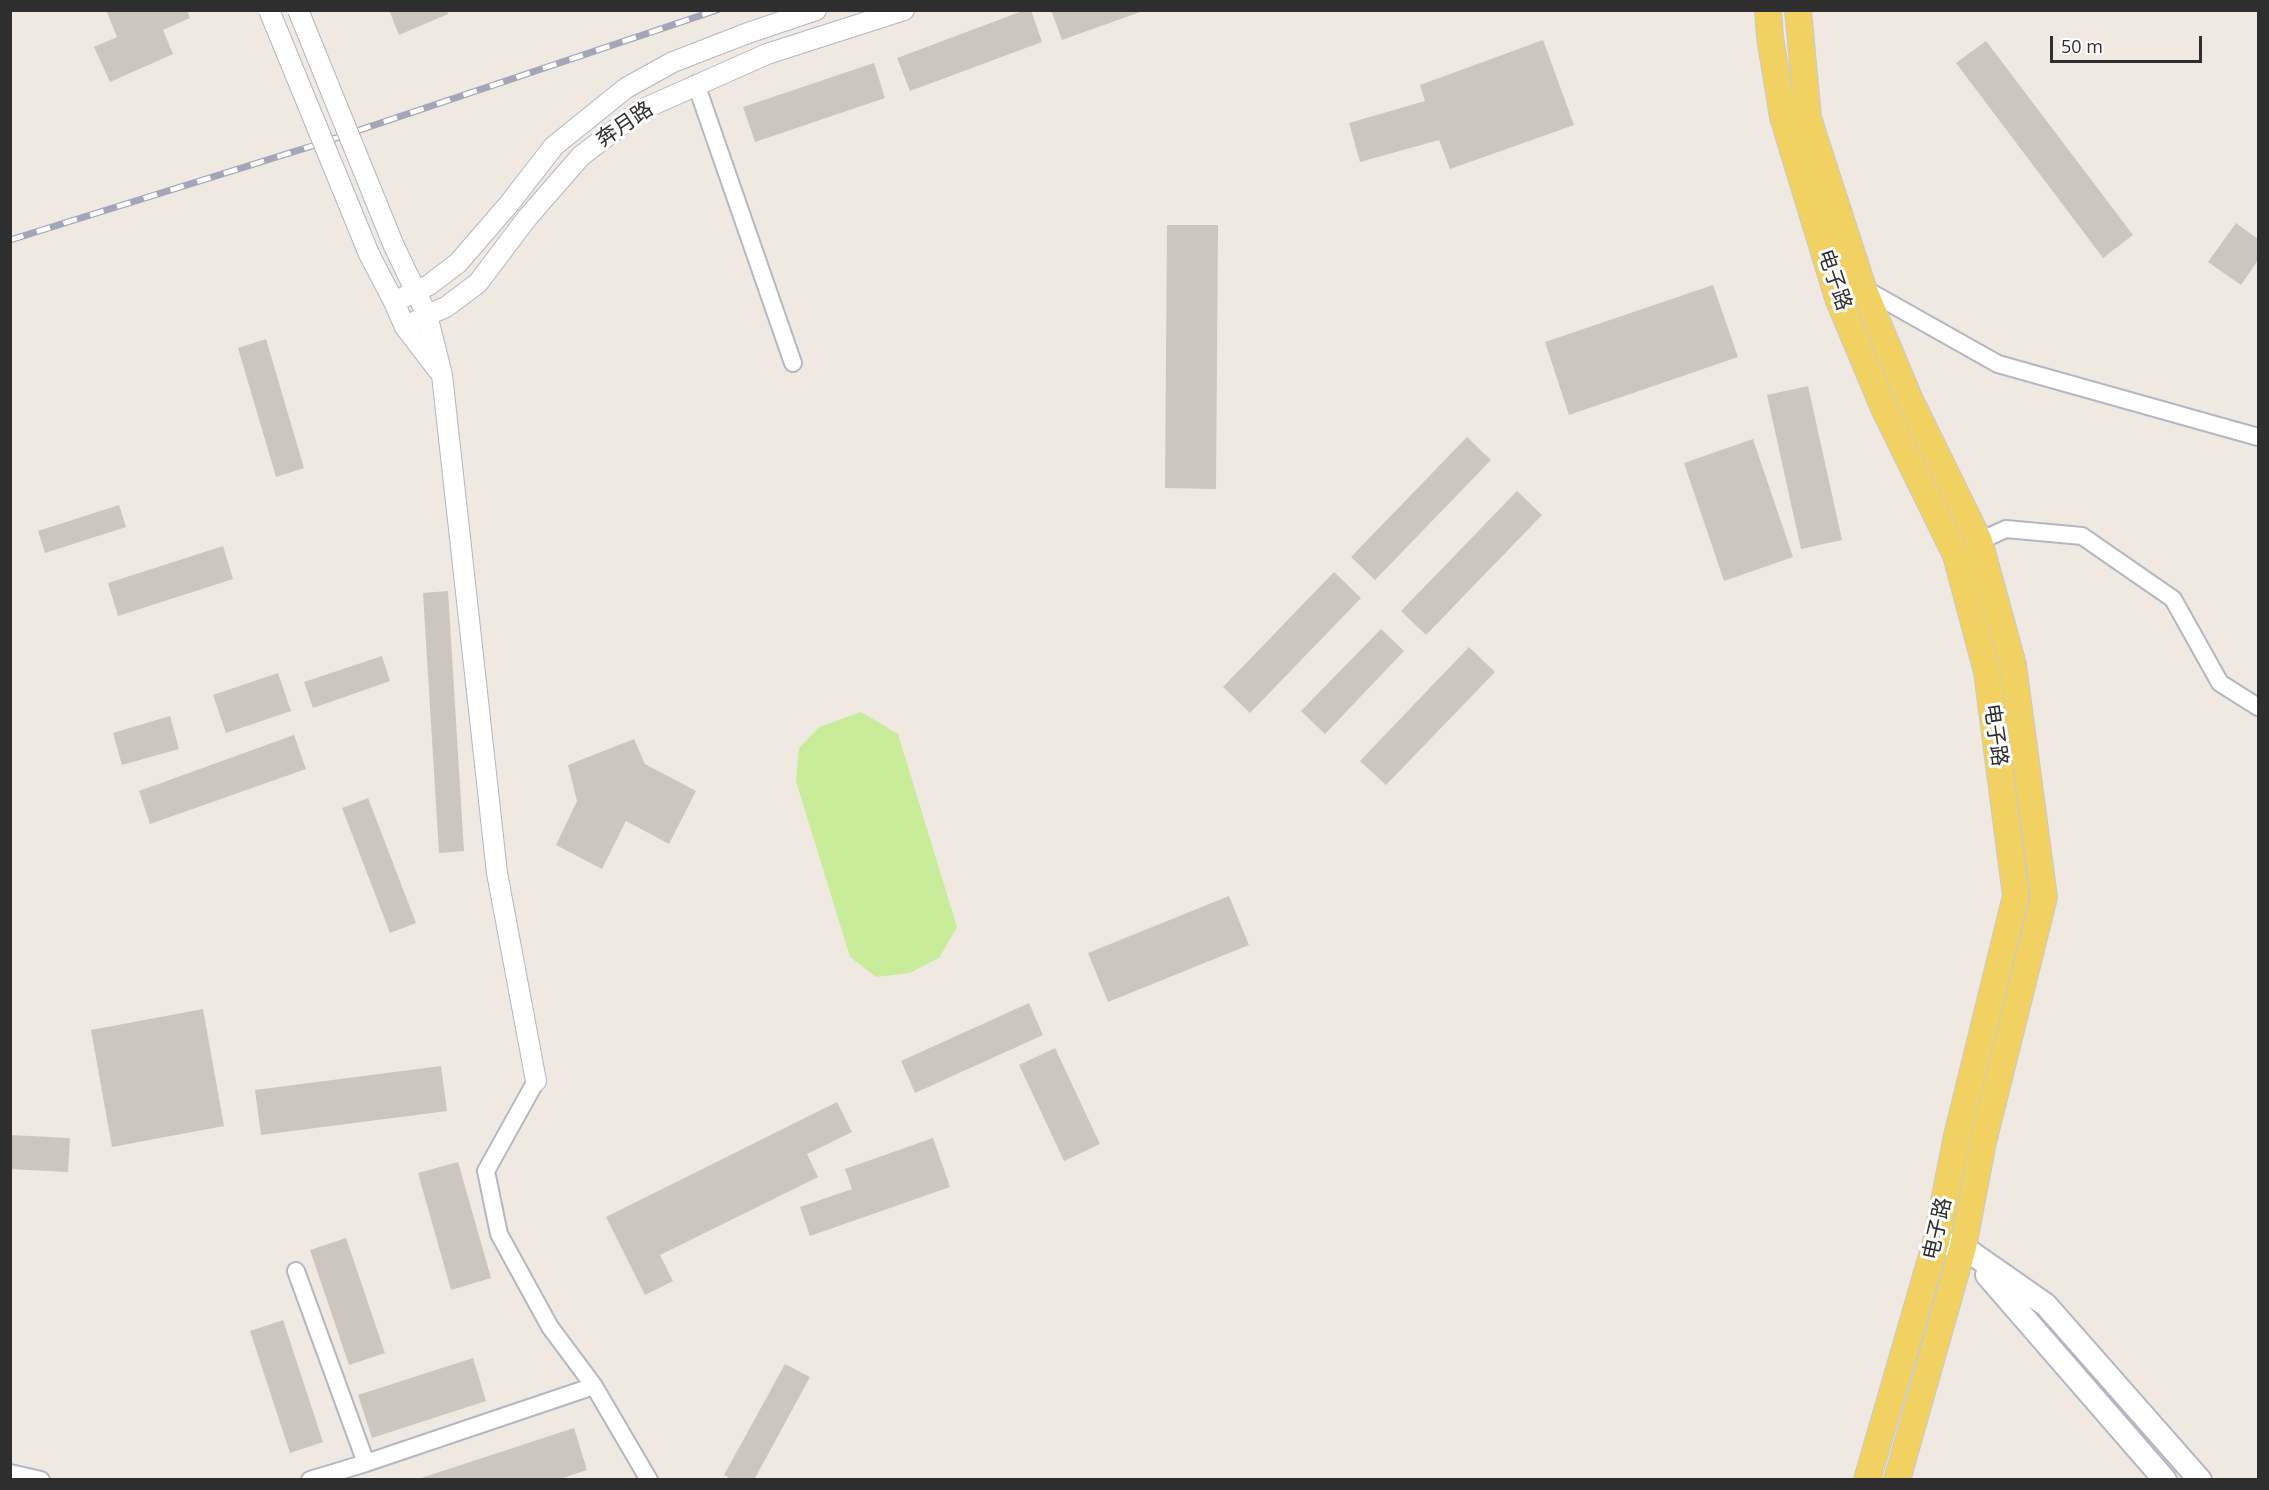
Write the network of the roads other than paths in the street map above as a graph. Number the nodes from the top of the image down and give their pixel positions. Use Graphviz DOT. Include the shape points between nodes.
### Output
graph roads {
  1 [pos="269,10"];
  2 [pos="298,10"];
  3 [pos="816,10"];
  4 [pos="904,10"];
  5 [pos="1768,10"];
  6 [pos="1799,20"];
  7 [pos="696,84"];
  8 [pos="1863,288"];
  9 [pos="416,291"];
  10 [pos="394,302"];
  11 [pos="427,315"];
  12 [pos="405,327"];
  13 [pos="793,363"];
  14 [pos="442,375"];
  15 [pos="2259,437"];
  16 [pos="1979,541"];
  17 [pos="2259,707"];
  18 [pos="536,1082"];
  19 [pos="1936,1242"];
  20 [pos="1963,1247"];
  21 [pos="296,1271"];
  22 [pos="594,1386"];
  23 [pos="366,1463"];
  24 [pos="10,1473"];
  25 [pos="40,1479"];
  26 [pos="310,1479"];
  27 [pos="649,1479"];
  28 [pos="1867,1479"];
  29 [pos="1897,1479"];
  30 [pos="2165,1479"];
  31 [pos="2200,1479"];
  1 -- 10 [label="street, bridge" via="369,254"];
  2 -- 9 [label="street, bridge"];
  3 -- 9 [label="street" via="673,62 626,87 554,146 458,263"];
  4 -- 7 [label="street, 奔月路" via="767,54"];
  5 -- 19 [label="main road, 电子路" via="1783,117 1838,298 1884,408 1956,555 1988,683 2016,896 1957,1136"];
  6 -- 8 [label="main road, 电子路" via="1808,118"];
  7 -- 11 [label="street, 奔月路" via="641,110 581,156 478,283 446,308"];
  7 -- 13 [label="street"];
  8 -- 15 [label="street" via="1998,364"];
  8 -- 16 [label="main road, 电子路" via="1909,398"];
  9 -- 10 [label="street"];
  9 -- 11 [label="street"];
  10 -- 12 [label="street"];
  11 -- 12 [label="street, 奔月路"];
  11 -- 14 [label="street"];
  12 -- 14 [label="street"];
  14 -- 18 [label="street" via="497,873"];
  16 -- 17 [label="street" via="2006,529 2082,536 2173,599 2220,683"];
  16 -- 20 [label="main road, 电子路" via="2013,665 2044,897 1983,1142"];
  18 -- 22 [label="street" via="486,1171 499,1234 550,1327"];
  19 -- 20 [label="main road"];
  19 -- 28 [label="main road, 电子路"];
  20 -- 29 [label="main road, 电子路"];
  20 -- 30 [label="main road"];
  20 -- 31 [label="main road" via="2046,1305"];
  21 -- 23 [label="street"];
  22 -- 23 [label="street"];
  22 -- 27 [label="street"];
  23 -- 26 [label="street"];
  24 -- 25 [label="street"];
}
